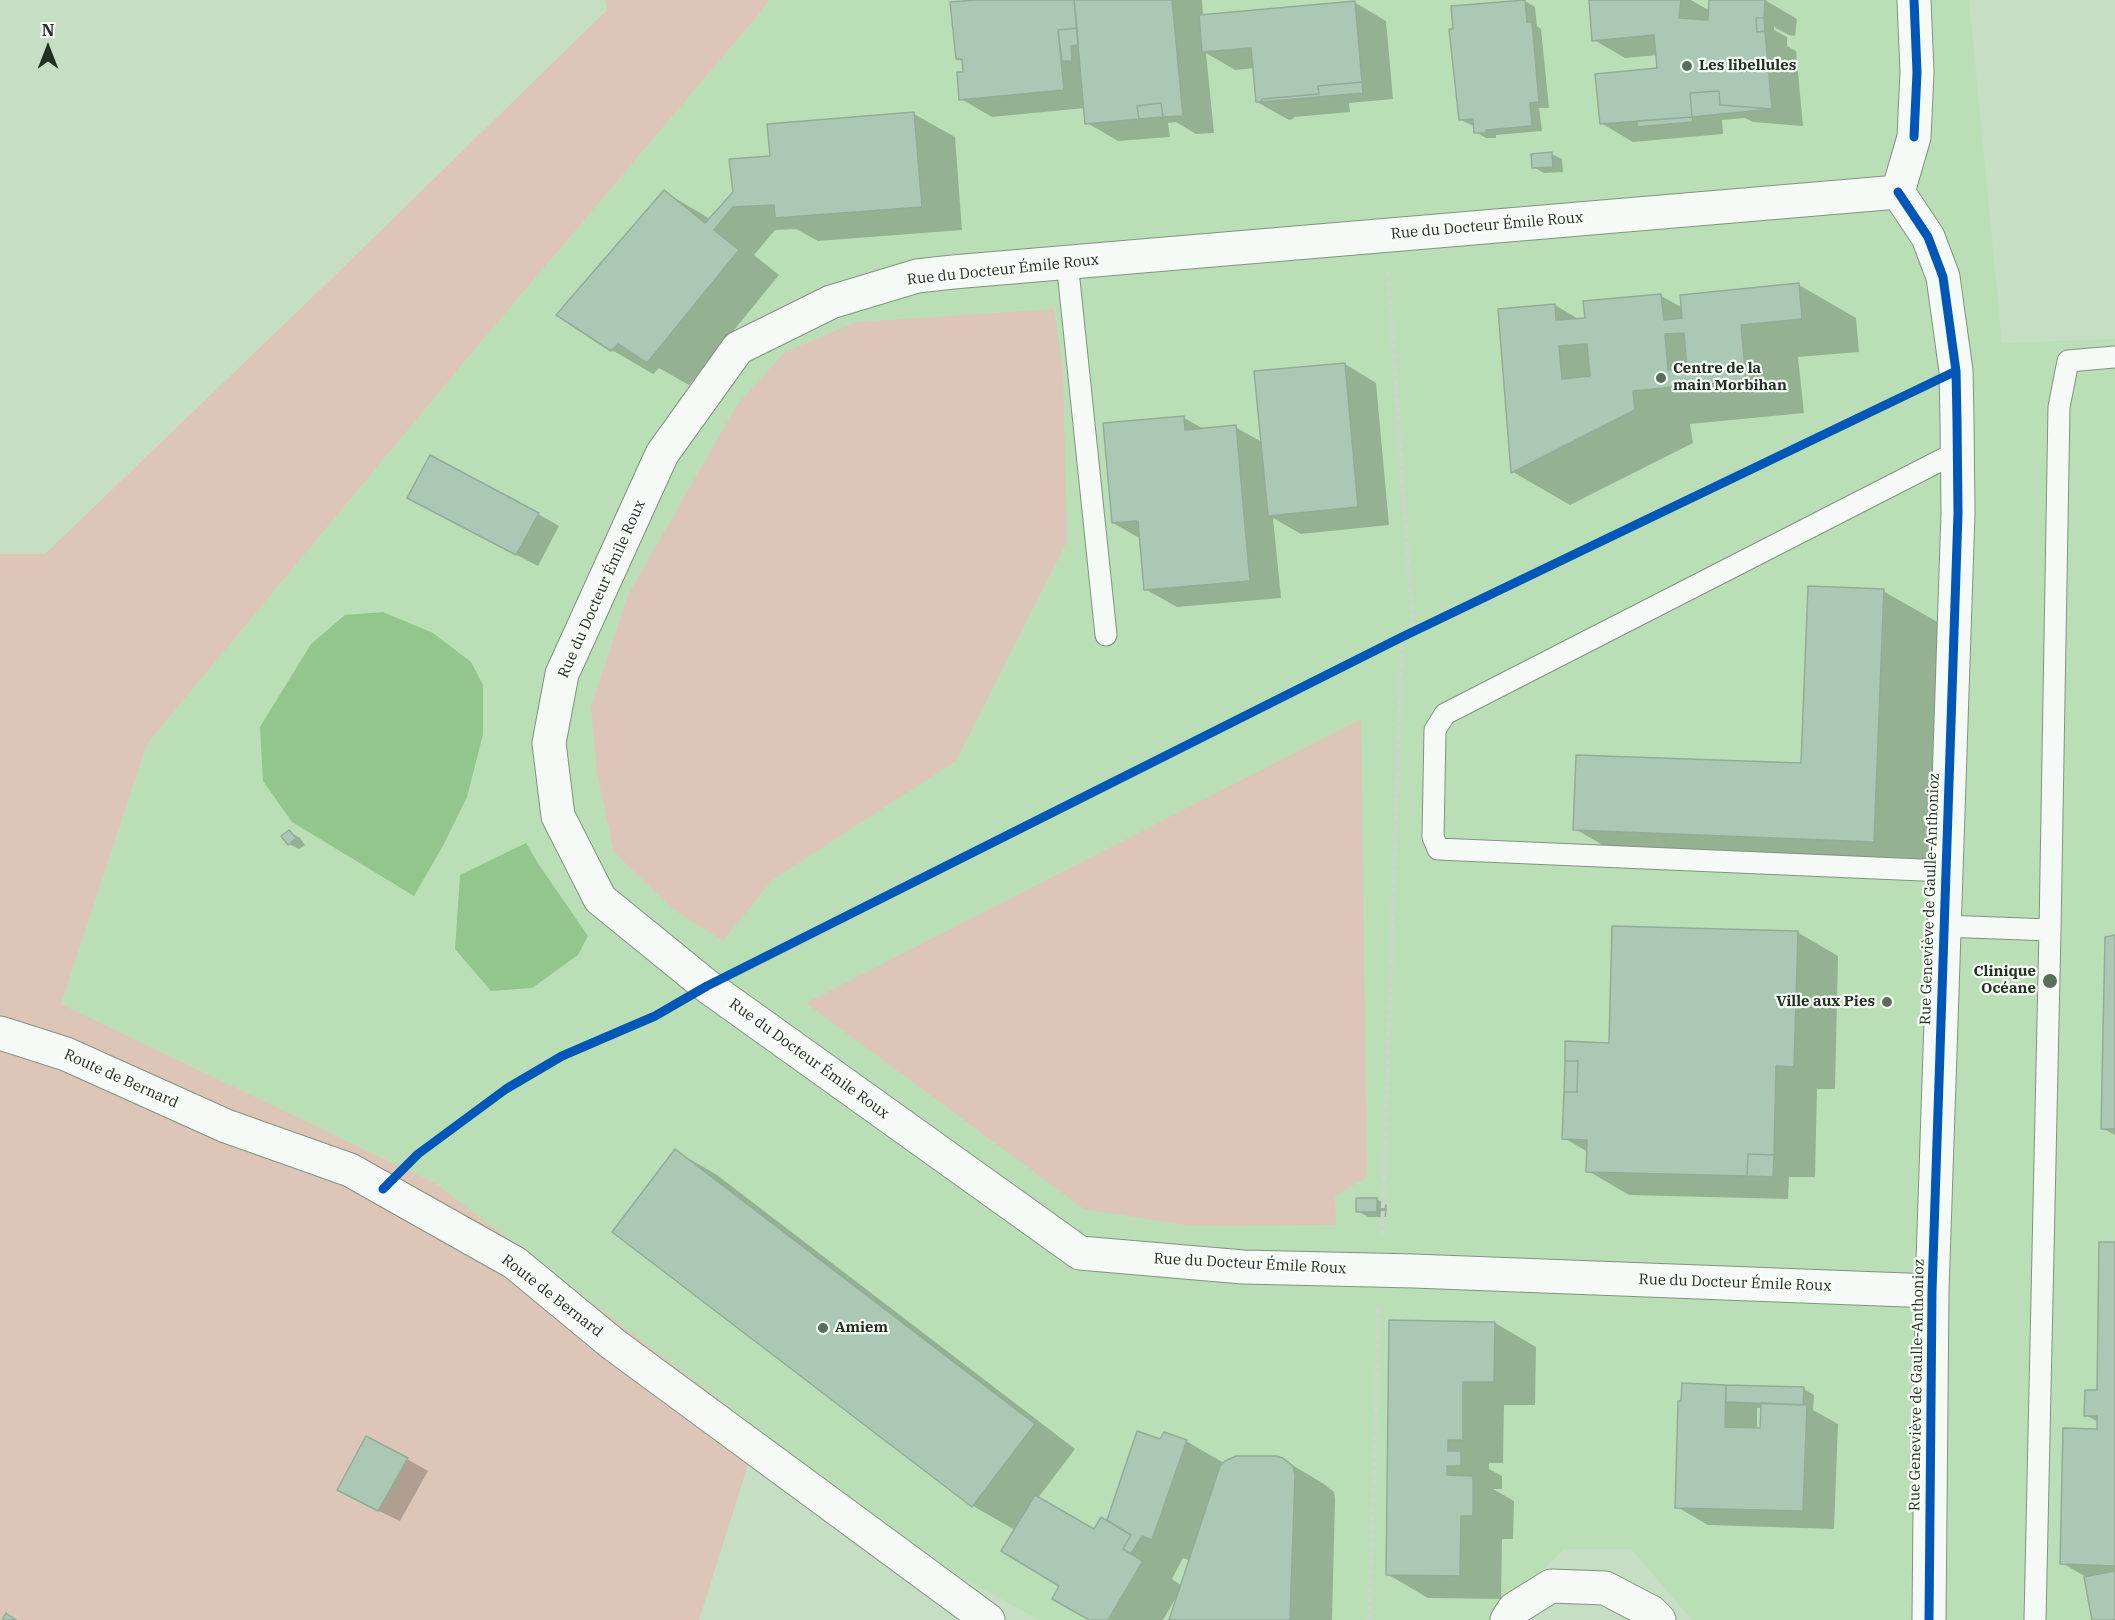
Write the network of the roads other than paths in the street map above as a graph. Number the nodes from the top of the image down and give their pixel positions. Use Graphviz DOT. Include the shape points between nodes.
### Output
graph roads {
  1 [pos="1914,0"];
  2 [pos="1898,192"];
  3 [pos="1067,261"];
  4 [pos="2115,357"];
  5 [pos="1957,452"];
  6 [pos="1106,635"];
  7 [pos="1945,870"];
  8 [pos="1944,926"];
  9 [pos="2050,930"];
  10 [pos="0,1033"];
  11 [pos="1932,1291"];
  12 [pos="988,1620"];
  13 [pos="1507,1620"];
  14 [pos="1659,1620"];
  15 [pos="1929,1620"];
  16 [pos="2035,1620"];
  1 -- 2 [label="street" via="1914,137"];
  2 -- 3 [label="street, Rue du Docteur Émile Roux"];
  2 -- 5 [label="street, Rue Geneviève de Gaulle-Anthonioz" via="1928,237 1943,277 1956,371"];
  3 -- 6 [label="lane"];
  3 -- 11 [label="street, Rue du Docteur Émile Roux" via="917,276 831,302 738,348 662,454 561,674 549,743 558,816 600,899 707,986 1080,1253 1243,1267"];
  4 -- 9 [label="lane" via="2068,361 2059,407"];
  5 -- 7 [label="street, Rue Geneviève de Gaulle-Anthonioz"];
  5 -- 7 [label="lane" via="1445,714 1435,730 1434,837 1438,849"];
  7 -- 8 [label="street, Rue Geneviève de Gaulle-Anthonioz"];
  8 -- 9 [label="lane"];
  8 -- 11 [label="street, Rue Geneviève de Gaulle-Anthonioz"];
  9 -- 16 [label="lane"];
  10 -- 12 [label="street, Route de Bernard" via="66,1054 226,1126 350,1170 515,1263 613,1344"];
  11 -- 15 [label="street, Rue Geneviève de Gaulle-Anthonioz"];
  13 -- 14 [label="street" via="1514,1609 1551,1586 1605,1588"];
}
